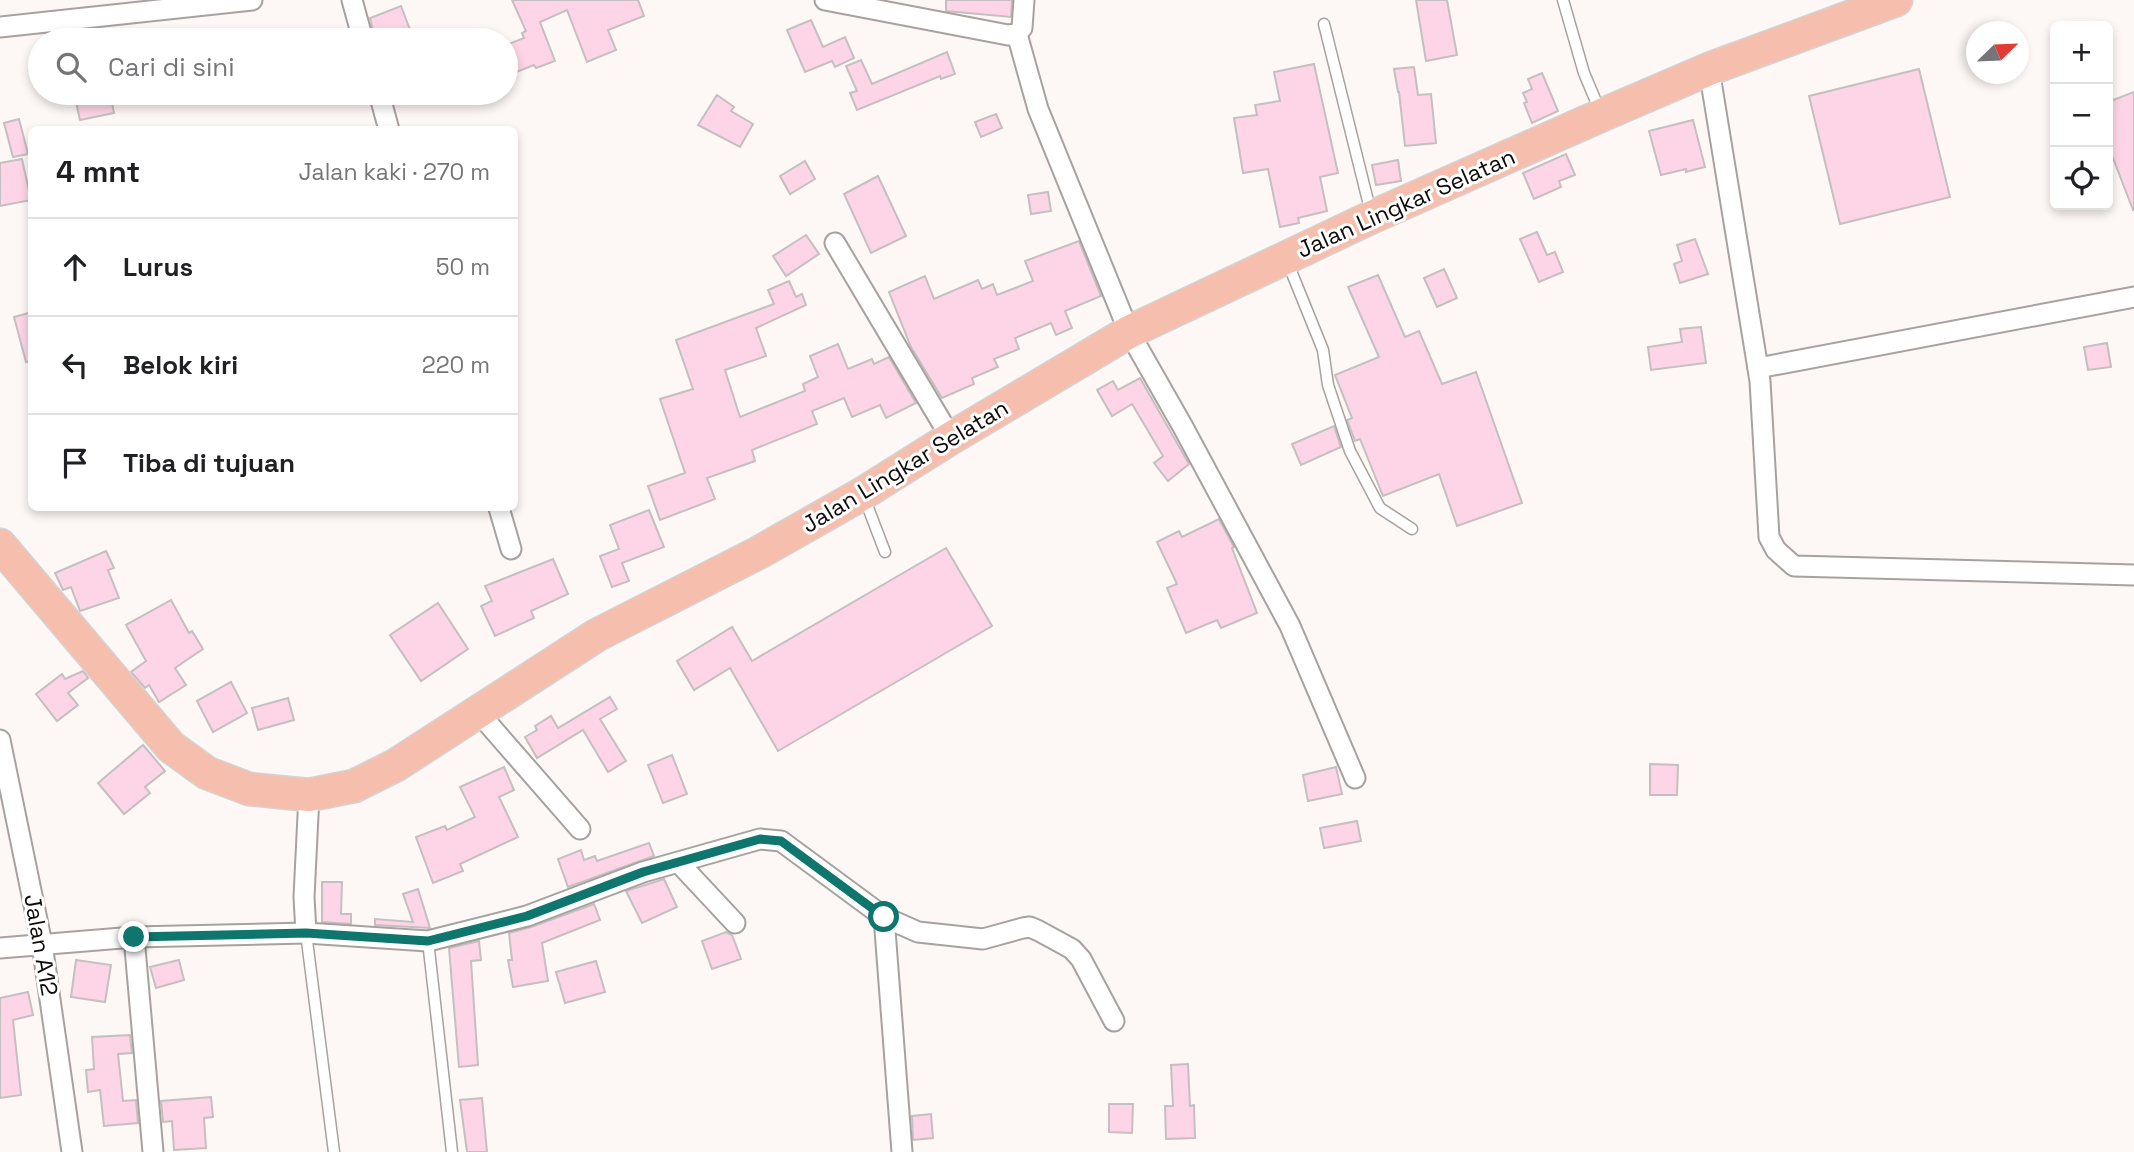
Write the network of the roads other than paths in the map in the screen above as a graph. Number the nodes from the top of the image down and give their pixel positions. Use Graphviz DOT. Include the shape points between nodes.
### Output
graph roads {
  1 [pos="252,0"];
  2 [pos="352,0"];
  3 [pos="825,0"];
  4 [pos="1024,0"];
  5 [pos="1563,0"];
  6 [pos="1896,0"];
  7 [pos="132,7"];
  8 [pos="1324,24"];
  9 [pos="0,27"];
  10 [pos="360,28"];
  11 [pos="1017,34"];
  12 [pos="1709,69"];
  13 [pos="382,105"];
  14 [pos="1602,115"];
  15 [pos="388,126"];
  16 [pos="1371,217"];
  17 [pos="835,243"];
  18 [pos="1286,258"];
  19 [pos="2134,297"];
  20 [pos="1129,332"];
  21 [pos="1758,368"];
  22 [pos="951,438"];
  23 [pos="862,494"];
  24 [pos="500,511"];
  25 [pos="1412,529"];
  26 [pos="0,545"];
  27 [pos="511,550"];
  28 [pos="886,552"];
  29 [pos="2134,575"];
  30 [pos="478,712"];
  31 [pos="0,740"];
  32 [pos="1355,778"];
  33 [pos="309,795"];
  34 [pos="580,829"];
  35 [pos="679,863"];
  36 [pos="884,917"];
  37 [pos="735,923"];
  38 [pos="306,933"];
  39 [pos="134,937"];
  40 [pos="428,941"];
  41 [pos="42,944"];
  42 [pos="0,948"];
  43 [pos="1114,1021"];
  44 [pos="72,1152"];
  45 [pos="153,1152"];
  46 [pos="334,1152"];
  47 [pos="452,1152"];
  48 [pos="902,1152"];
  1 -- 7 [label="street"];
  2 -- 10 [label="street"];
  3 -- 11 [label="street" via="1008,36"];
  4 -- 11 [label="street" via="1022,28"];
  5 -- 14 [label="lane" via="1584,73"];
  6 -- 12 [label="highway, Jalan Lingkar Selatan"];
  7 -- 9 [label="street"];
  8 -- 16 [label="lane"];
  11 -- 20 [label="street" via="1038,109"];
  12 -- 14 [label="highway, Jalan Lingkar Selatan"];
  12 -- 21 [label="street"];
  13 -- 15 [label="street"];
  14 -- 16 [label="highway, Jalan Lingkar Selatan"];
  16 -- 18 [label="highway, Jalan Lingkar Selatan"];
  17 -- 22 [label="street"];
  18 -- 20 [label="highway, Jalan Lingkar Selatan"];
  18 -- 25 [label="lane" via="1323,350 1328,385 1350,451 1380,508"];
  19 -- 21 [label="street"];
  20 -- 22 [label="highway, Jalan Lingkar Selatan"];
  20 -- 32 [label="street" via="1290,625"];
  21 -- 29 [label="street" via="1769,537 1794,566"];
  22 -- 23 [label="highway, Jalan Lingkar Selatan"];
  23 -- 28 [label="lane"];
  23 -- 30 [label="highway, Jalan Lingkar Selatan" via="597,635"];
  24 -- 27 [label="street"];
  26 -- 33 [label="highway, Jalan Lingkar Selatan" via="171,747 207,773 249,789"];
  30 -- 33 [label="highway, Jalan Lingkar Selatan" via="354,786"];
  30 -- 34 [label="street"];
  31 -- 41 [label="street, Jalan A12"];
  33 -- 38 [label="street"];
  35 -- 36 [label="street" via="760,839 781,841"];
  35 -- 37 [label="street"];
  35 -- 40 [label="street" via="527,916"];
  36 -- 43 [label="street" via="918,932 969,939 983,940 1030,927 1039,931 1082,959"];
  36 -- 48 [label="street"];
  38 -- 39 [label="street"];
  38 -- 40 [label="street"];
  38 -- 46 [label="lane"];
  39 -- 41 [label="street"];
  39 -- 45 [label="street"];
  40 -- 47 [label="lane"];
  41 -- 42 [label="street"];
  41 -- 44 [label="street, Jalan A12"];
}
